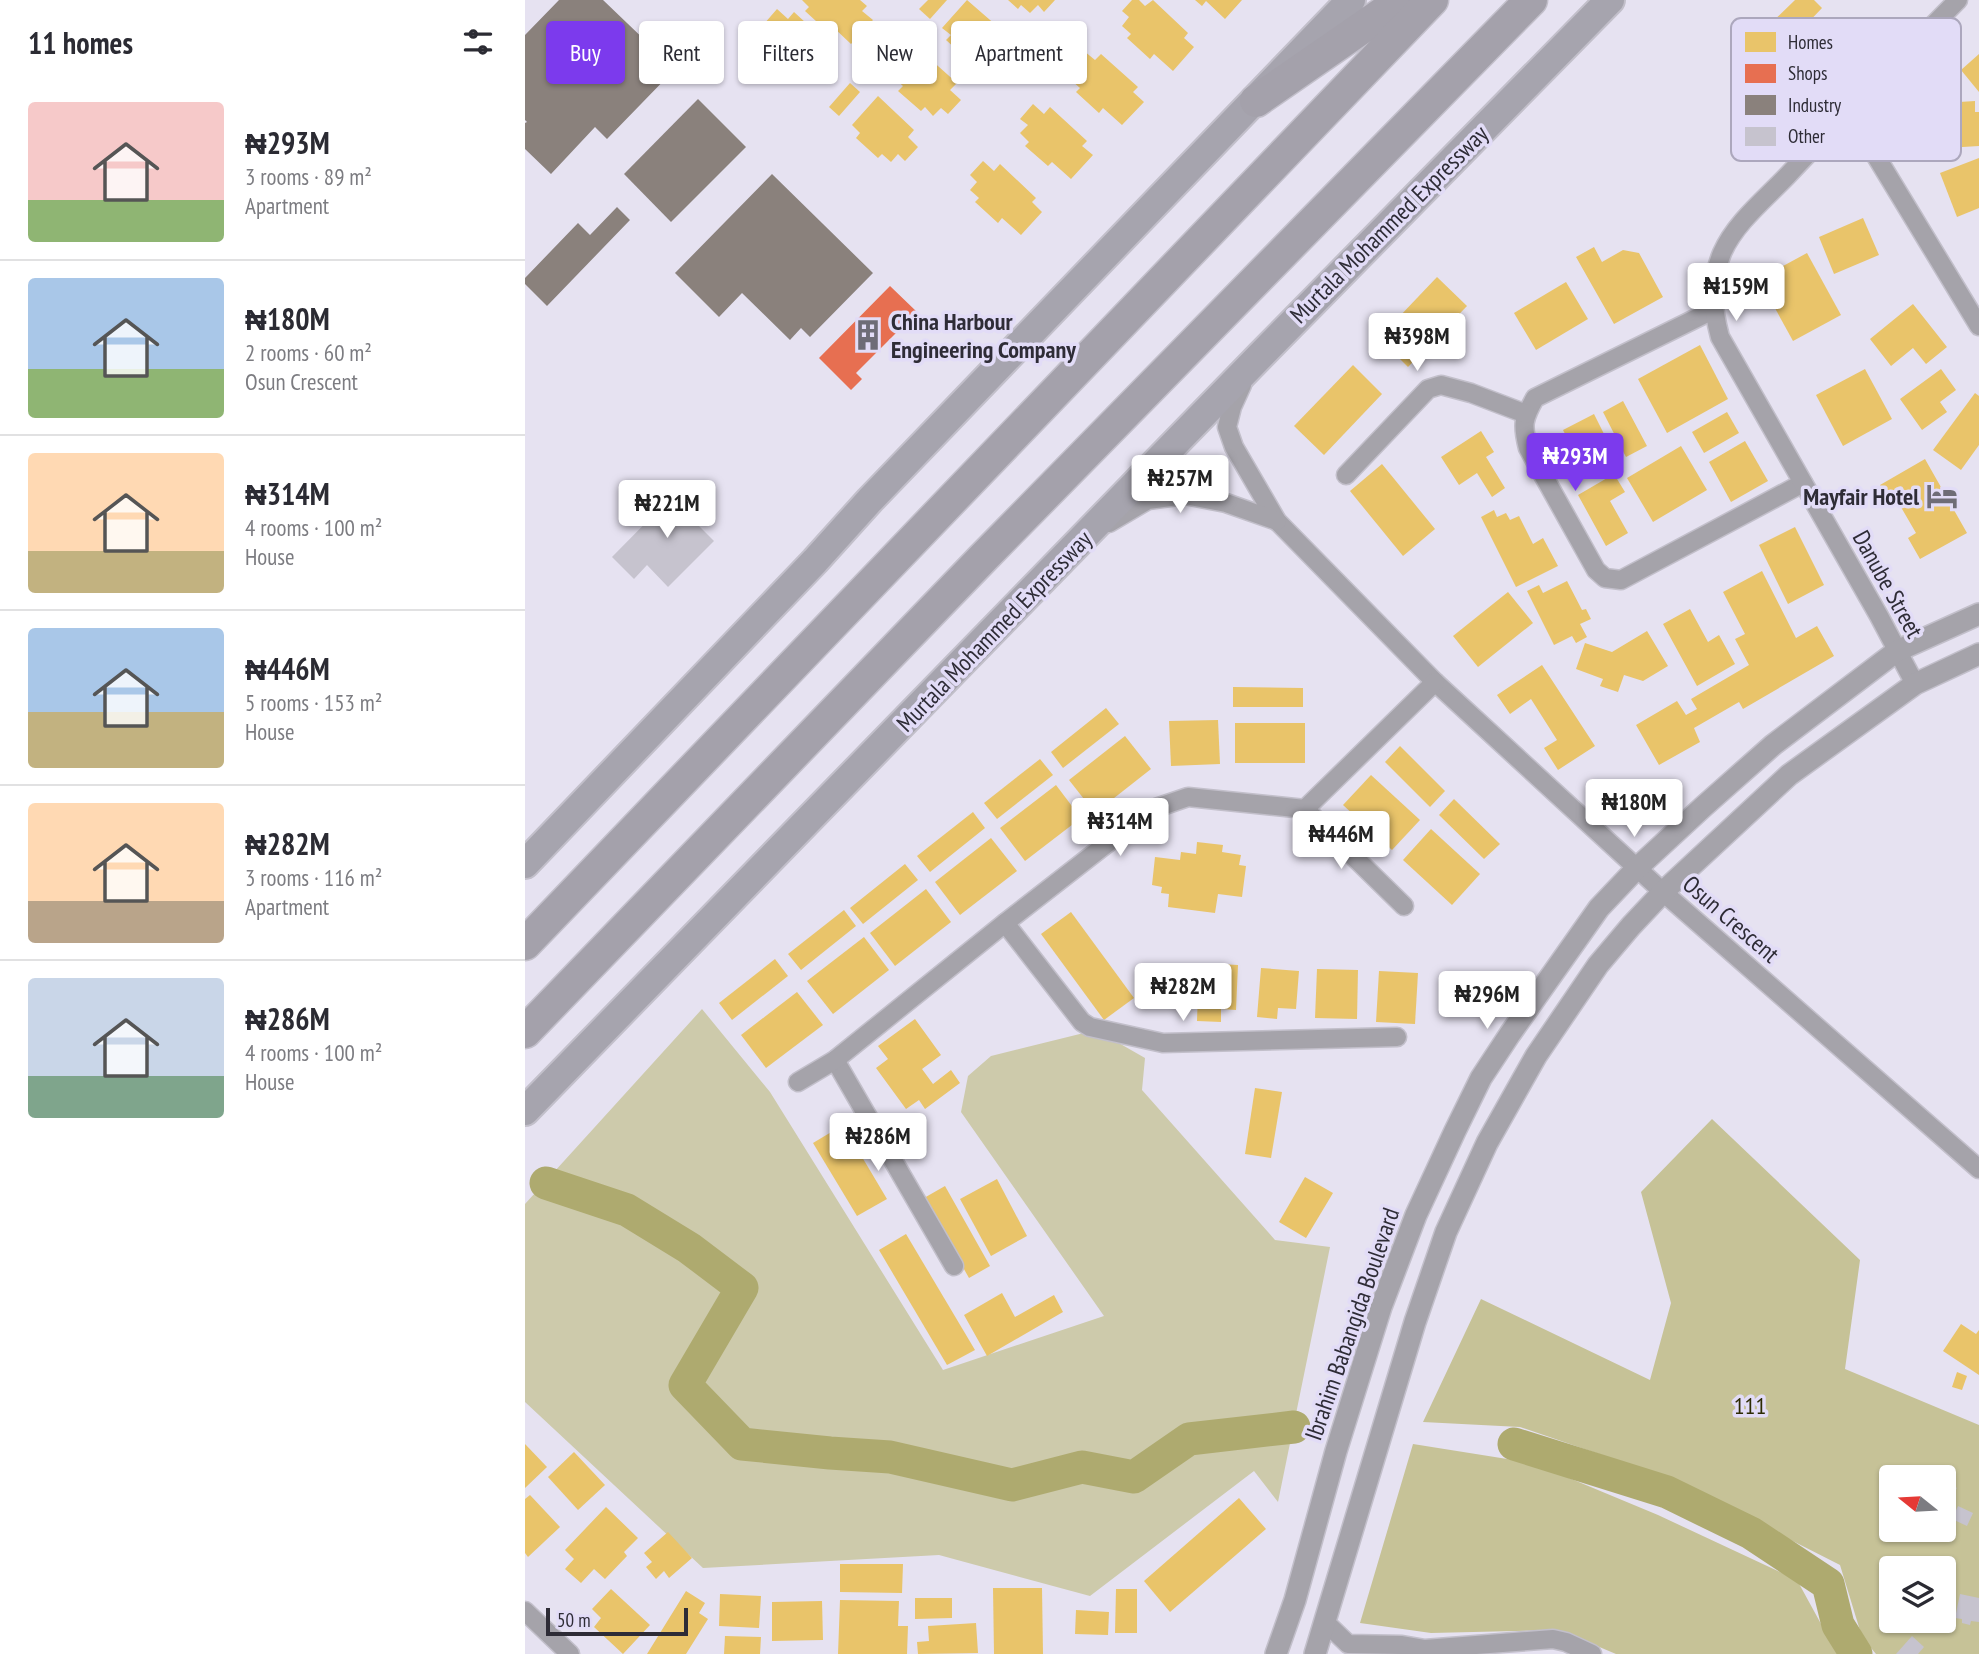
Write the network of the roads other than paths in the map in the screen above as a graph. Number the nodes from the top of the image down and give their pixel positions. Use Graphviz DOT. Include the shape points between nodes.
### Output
graph roads {
  1 [pos="1352,0"];
  2 [pos="1402,0"];
  3 [pos="1432,0"];
  4 [pos="1531,0"];
  5 [pos="1610,0"];
  6 [pos="1958,0"];
  7 [pos="1940,18"];
  8 [pos="1256,101"];
  9 [pos="1800,161"];
  10 [pos="1879,161"];
  11 [pos="1713,310"];
  12 [pos="1979,327"];
  13 [pos="1260,356"];
  14 [pos="1526,414"];
  15 [pos="1346,475"];
  16 [pos="1803,483"];
  17 [pos="1277,521"];
  18 [pos="1086,536"];
  19 [pos="1979,614"];
  20 [pos="1897,651"];
  21 [pos="1979,654"];
  22 [pos="1435,682"];
  23 [pos="1915,684"];
  24 [pos="1305,808"];
  25 [pos="525,864"];
  26 [pos="1637,868"];
  27 [pos="1663,892"];
  28 [pos="1404,906"];
  29 [pos="1005,923"];
  30 [pos="525,944"];
  31 [pos="525,1032"];
  32 [pos="1397,1037"];
  33 [pos="835,1060"];
  34 [pos="798,1082"];
  35 [pos="525,1111"];
  36 [pos="1979,1169"];
  37 [pos="954,1266"];
  38 [pos="525,1611"];
  39 [pos="1325,1622"];
  40 [pos="570,1654"];
  41 [pos="1276,1654"];
  42 [pos="1315,1654"];
  43 [pos="1592,1654"];
  1 -- 8 [label="highway"];
  2 -- 8 [label="highway"];
  3 -- 30 [label="highway"];
  4 -- 31 [label="highway"];
  5 -- 13 [label="highway, Murtala Mohammed Expressway"];
  6 -- 7 [label="street, Danube Street"];
  8 -- 25 [label="highway"];
  9 -- 11 [label="street, Danube Street" via="1738,228 1722,253"];
  10 -- 12 [label="street"];
  11 -- 14 [label="street" via="1535,398"];
  11 -- 16 [label="street, Danube Street" via="1720,337"];
  13 -- 17 [label="street" via="1238,391 1227,427"];
  13 -- 18 [label="highway, Murtala Mohammed Expressway"];
  14 -- 15 [label="street" via="1441,385 1428,389"];
  14 -- 16 [label="street" via="1528,448 1595,570 1605,578 1621,580"];
  16 -- 20 [label="street, Danube Street"];
  17 -- 18 [label="street" via="1185,495 1148,500"];
  17 -- 22 [label="street, Osun Crescent"];
  18 -- 35 [label="highway, Murtala Mohammed Expressway"];
  19 -- 20 [label="street, Ibrahim Babangida Boulevard"];
  20 -- 23 [label="street, Danube Street"];
  20 -- 26 [label="street, Ibrahim Babangida Boulevard" via="1773,744"];
  21 -- 23 [label="street"];
  22 -- 24 [label="street"];
  22 -- 26 [label="street, Osun Crescent"];
  23 -- 27 [label="street" via="1790,775"];
  24 -- 28 [label="street"];
  24 -- 29 [label="street" via="1188,797 1150,810"];
  26 -- 27 [label="street, Osun Crescent"];
  26 -- 41 [label="street, Ibrahim Babangida Boulevard" via="1569,948 1481,1078 1416,1215 1381,1307"];
  27 -- 36 [label="street, Osun Crescent"];
  27 -- 39 [label="street" via="1598,965 1537,1056 1482,1154 1446,1232 1415,1322"];
  29 -- 32 [label="street" via="1081,1023 1090,1027 1163,1043"];
  29 -- 33 [label="street"];
  33 -- 34 [label="street"];
  33 -- 37 [label="street"];
  38 -- 40 [label="street"];
  39 -- 42 [label="street"];
  39 -- 43 [label="street" via="1348,1644 1425,1649 1553,1639"];
}
